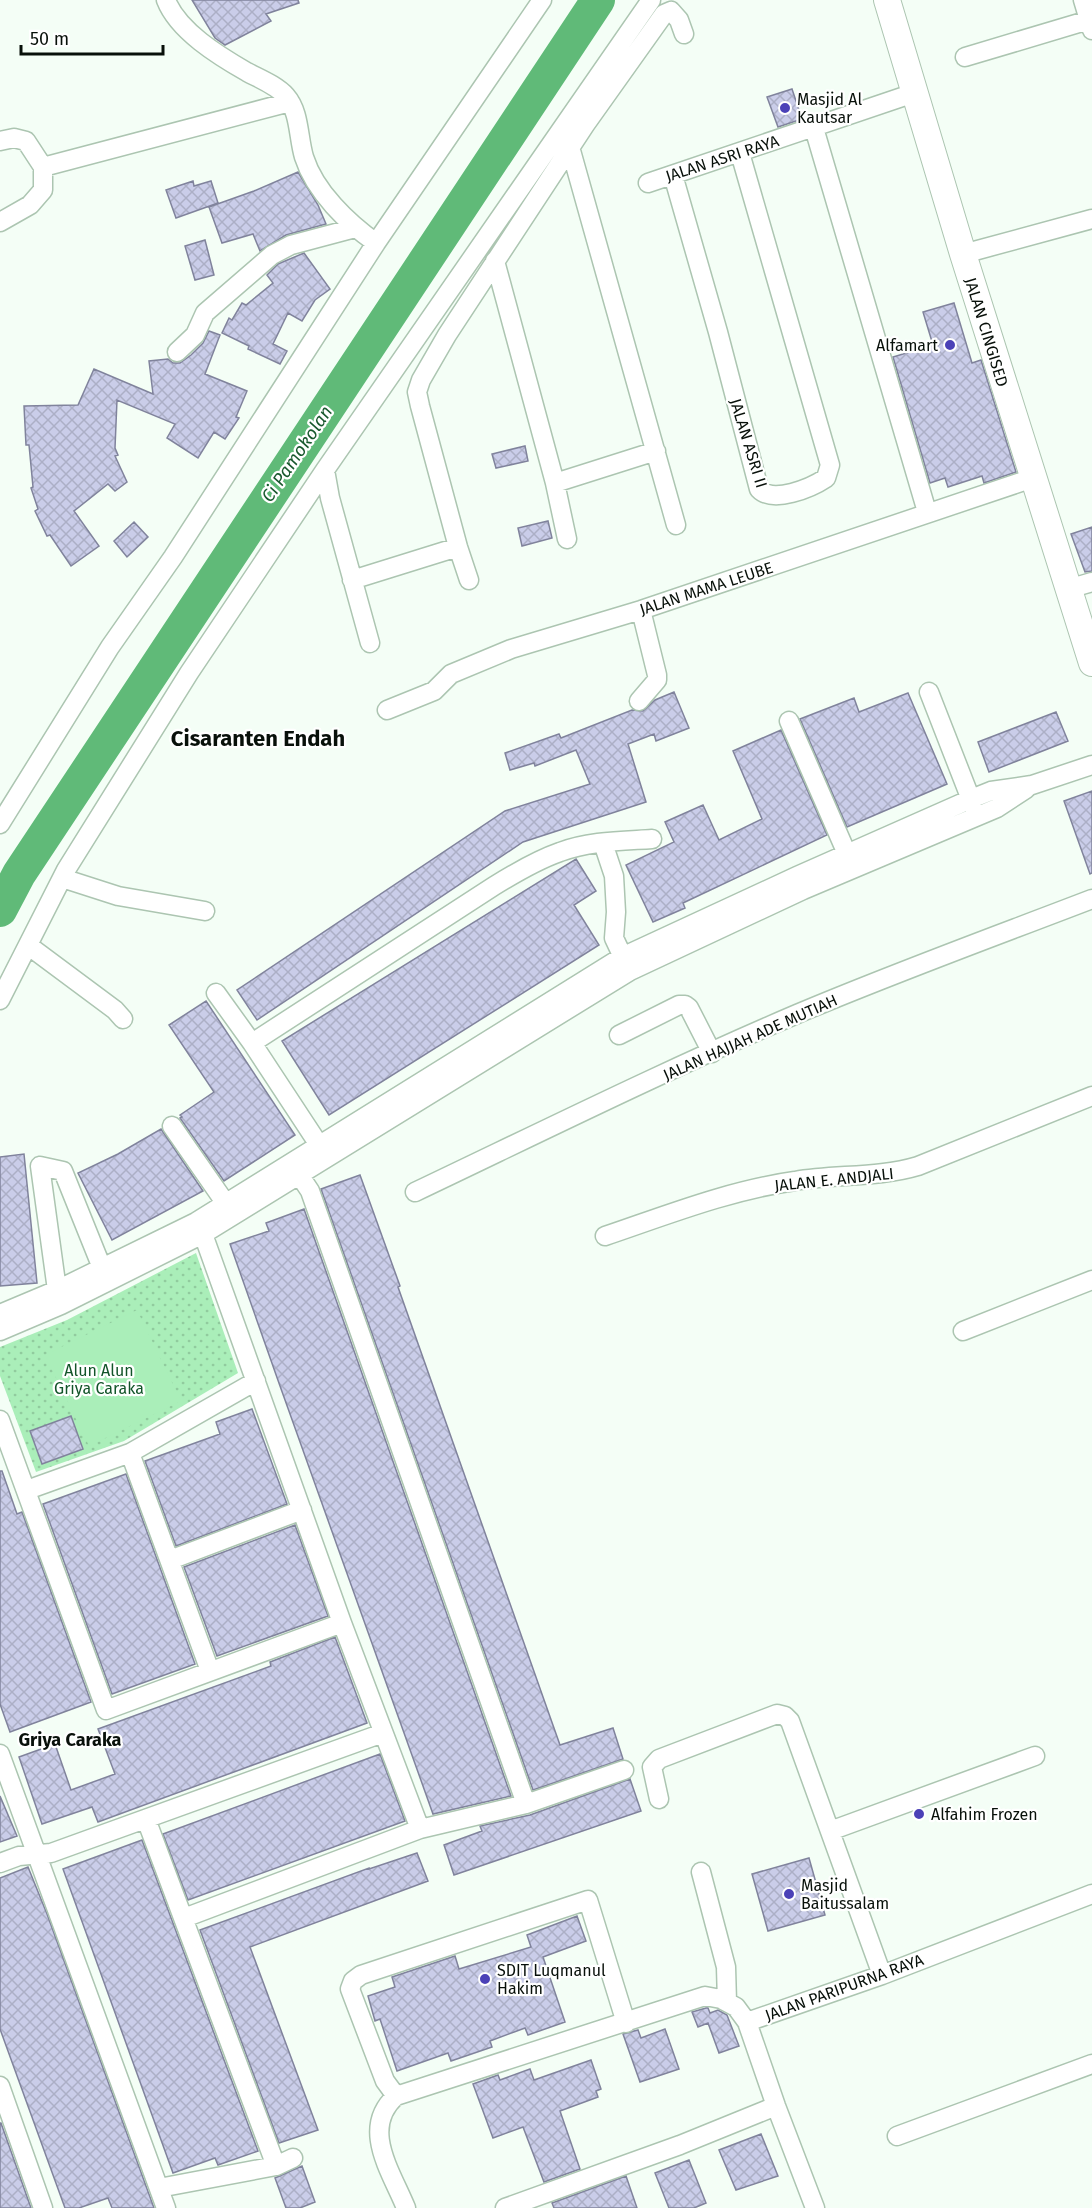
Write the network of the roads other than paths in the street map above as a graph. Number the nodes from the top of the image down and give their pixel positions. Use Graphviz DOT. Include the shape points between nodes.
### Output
graph roads {
  1 [pos="166,0"];
  2 [pos="542,0"];
  3 [pos="651,0"];
  4 [pos="887,0"];
  5 [pos="1083,0"];
  6 [pos="1090,25"];
  7 [pos="684,34"];
  8 [pos="965,57"];
  9 [pos="906,96"];
  10 [pos="290,102"];
  11 [pos="577,121"];
  12 [pos="814,128"];
  13 [pos="0,141"];
  14 [pos="562,143"];
  15 [pos="740,153"];
  16 [pos="43,167"];
  17 [pos="673,175"];
  18 [pos="648,183"];
  19 [pos="1092,219"];
  20 [pos="0,222"];
  21 [pos="355,228"];
  22 [pos="376,243"];
  23 [pos="963,254"];
  24 [pos="495,261"];
  25 [pos="177,352"];
  26 [pos="656,451"];
  27 [pos="325,470"];
  28 [pos="1033,478"];
  29 [pos="555,483"];
  30 [pos="927,512"];
  31 [pos="676,525"];
  32 [pos="567,539"];
  33 [pos="458,548"];
  34 [pos="352,580"];
  35 [pos="469,580"];
  36 [pos="1092,582"];
  37 [pos="1068,589"];
  38 [pos="641,610"];
  39 [pos="370,643"];
  40 [pos="1092,663"];
  41 [pos="929,692"];
  42 [pos="639,701"];
  43 [pos="387,710"];
  44 [pos="789,721"];
  45 [pos="1092,765"];
  46 [pos="980,806"];
  47 [pos="0,824"];
  48 [pos="652,838"];
  49 [pos="603,843"];
  50 [pos="847,854"];
  51 [pos="62,878"];
  52 [pos="800,883"];
  53 [pos="1092,899"];
  54 [pos="205,911"];
  55 [pos="29,946"];
  56 [pos="626,964"];
  57 [pos="216,993"];
  58 [pos="0,1000"];
  59 [pos="123,1018"];
  60 [pos="619,1035"];
  61 [pos="252,1043"];
  62 [pos="712,1053"];
  63 [pos="1092,1096"];
  64 [pos="172,1126"];
  65 [pos="323,1151"];
  66 [pos="295,1169"];
  67 [pos="415,1192"];
  68 [pos="230,1209"];
  69 [pos="199,1228"];
  70 [pos="605,1236"];
  71 [pos="102,1268"];
  72 [pos="1092,1280"];
  73 [pos="57,1290"];
  74 [pos="0,1314"];
  75 [pos="0,1331"];
  76 [pos="963,1331"];
  77 [pos="256,1381"];
  78 [pos="0,1420"];
  79 [pos="130,1453"];
  80 [pos="27,1490"];
  81 [pos="302,1510"];
  82 [pos="170,1560"];
  83 [pos="342,1623"];
  84 [pos="210,1671"];
  85 [pos="383,1733"];
  86 [pos="0,1754"];
  87 [pos="1035,1755"];
  88 [pos="624,1770"];
  89 [pos="659,1799"];
  90 [pos="526,1804"];
  91 [pos="146,1820"];
  92 [pos="420,1829"];
  93 [pos="831,1831"];
  94 [pos="36,1856"];
  95 [pos="0,1863"];
  96 [pos="701,1872"];
  97 [pos="1092,1894"];
  98 [pos="184,1918"];
  99 [pos="882,1975"];
  100 [pos="727,2002"];
  101 [pos="747,2022"];
  102 [pos="626,2023"];
  103 [pos="1092,2064"];
  104 [pos="0,2086"];
  105 [pos="396,2096"];
  106 [pos="776,2106"];
  107 [pos="5,2115"];
  108 [pos="897,2136"];
  109 [pos="293,2158"];
  110 [pos="276,2166"];
  111 [pos="159,2188"];
  112 [pos="43,2208"];
  113 [pos="166,2208"];
  114 [pos="406,2208"];
  115 [pos="505,2208"];
  116 [pos="815,2208"];
  1 -- 10 [label="street" via="172,13 193,35 274,86"];
  2 -- 22 [label="street"];
  3 -- 11 [label="street"];
  4 -- 9 [label="main road, JALAN CINGISED"];
  5 -- 6 [label="street"];
  6 -- 8 [label="street"];
  7 -- 11 [label="street" via="675,14 664,14"];
  9 -- 12 [label="street, JALAN ASRI RAYA"];
  9 -- 23 [label="main road, JALAN CINGISED"];
  10 -- 16 [label="street"];
  10 -- 21 [label="street" via="312,175"];
  11 -- 14 [label="street"];
  12 -- 15 [label="street, JALAN ASRI RAYA"];
  12 -- 30 [label="street"];
  13 -- 16 [label="street" via="26,141"];
  14 -- 24 [label="street"];
  14 -- 26 [label="street"];
  14 -- 27 [label="street"];
  15 -- 17 [label="street, JALAN ASRI RAYA"];
  15 -- 17 [label="street, JALAN ASRI II" via="830,465 826,478 805,489 770,496 759,489"];
  16 -- 20 [label="street" via="43,190 30,205"];
  17 -- 18 [label="street, JALAN ASRI RAYA"];
  19 -- 23 [label="street"];
  21 -- 22 [label="street"];
  21 -- 25 [label="street" via="291,245 272,255 205,313 195,335"];
  22 -- 47 [label="street" via="173,557 110,646"];
  23 -- 28 [label="main road, JALAN CINGISED"];
  24 -- 29 [label="street"];
  24 -- 33 [label="street" via="424,373 417,392"];
  26 -- 29 [label="street"];
  26 -- 31 [label="street"];
  27 -- 34 [label="street"];
  27 -- 51 [label="street" via="176,693"];
  28 -- 30 [label="street, JALAN MAMA LEUBE"];
  28 -- 37 [label="main road, JALAN CINGISED"];
  29 -- 32 [label="street"];
  30 -- 38 [label="street, JALAN MAMA LEUBE"];
  33 -- 34 [label="street"];
  33 -- 35 [label="street"];
  34 -- 39 [label="street"];
  36 -- 37 [label="street"];
  37 -- 40 [label="main road, JALAN CINGISED"];
  38 -- 42 [label="street" via="657,680"];
  38 -- 43 [label="street, JALAN MAMA LEUBE" via="493,656 451,674 434,691"];
  41 -- 46 [label="street"];
  44 -- 50 [label="street"];
  45 -- 46 [label="street"];
  46 -- 50 [label="street"];
  46 -- 52 [label="street"];
  48 -- 49 [label="street"];
  49 -- 56 [label="street" via="614,876 614,938"];
  49 -- 61 [label="street" via="562,851 532,863"];
  50 -- 52 [label="street"];
  51 -- 54 [label="street" via="118,896"];
  51 -- 55 [label="street"];
  52 -- 56 [label="street"];
  53 -- 62 [label="street, JALAN HAJJAH ADE MUTIAH" via="902,971"];
  55 -- 58 [label="street"];
  55 -- 59 [label="street"];
  56 -- 65 [label="street"];
  57 -- 61 [label="street"];
  60 -- 62 [label="street" via="685,1005"];
  61 -- 65 [label="street"];
  62 -- 67 [label="street, JALAN HAJJAH ADE MUTIAH"];
  63 -- 70 [label="street, JALAN E. ANDJALI" via="904,1171 776,1184 698,1204"];
  64 -- 68 [label="street"];
  65 -- 66 [label="street"];
  66 -- 68 [label="street"];
  66 -- 90 [label="street" via="310,1191"];
  68 -- 69 [label="street"];
  69 -- 71 [label="street"];
  69 -- 75 [label="street" via="61,1305"];
  69 -- 77 [label="street"];
  71 -- 73 [label="street"];
  71 -- 73 [label="street" via="63,1171 40,1166"];
  72 -- 76 [label="street"];
  73 -- 74 [label="street"];
  77 -- 79 [label="street"];
  77 -- 81 [label="street"];
  78 -- 80 [label="street"];
  79 -- 80 [label="street"];
  79 -- 82 [label="street"];
  80 -- 84 [label="street" via="106,1710"];
  81 -- 82 [label="street"];
  81 -- 83 [label="street"];
  82 -- 84 [label="street"];
  83 -- 84 [label="street"];
  83 -- 85 [label="street"];
  85 -- 91 [label="street"];
  85 -- 92 [label="street"];
  86 -- 94 [label="street"];
  87 -- 93 [label="street"];
  88 -- 90 [label="street"];
  89 -- 93 [label="street" via="652,1767 659,1759 782,1714 790,1721"];
  90 -- 92 [label="street"];
  91 -- 94 [label="street"];
  91 -- 98 [label="street"];
  92 -- 98 [label="street"];
  93 -- 99 [label="street"];
  94 -- 95 [label="street" via="19,1856"];
  94 -- 111 [label="street"];
  96 -- 100 [label="street" via="726,1967"];
  97 -- 99 [label="street, JALAN PARIPURNA RAYA"];
  98 -- 110 [label="street"];
  99 -- 101 [label="street, JALAN PARIPURNA RAYA"];
  100 -- 101 [label="street, JALAN PARIPURNA RAYA"];
  100 -- 102 [label="street" via="705,1996"];
  101 -- 106 [label="street"];
  102 -- 105 [label="street"];
  102 -- 105 [label="street" via="588,1900 356,1978 350,1989 385,2081"];
  103 -- 108 [label="street"];
  104 -- 107 [label="street"];
  105 -- 114 [label="street" via="380,2116 378,2136"];
  106 -- 115 [label="street"];
  106 -- 116 [label="street"];
  107 -- 112 [label="street"];
  109 -- 110 [label="street"];
  110 -- 111 [label="street"];
  111 -- 113 [label="street"];
}
